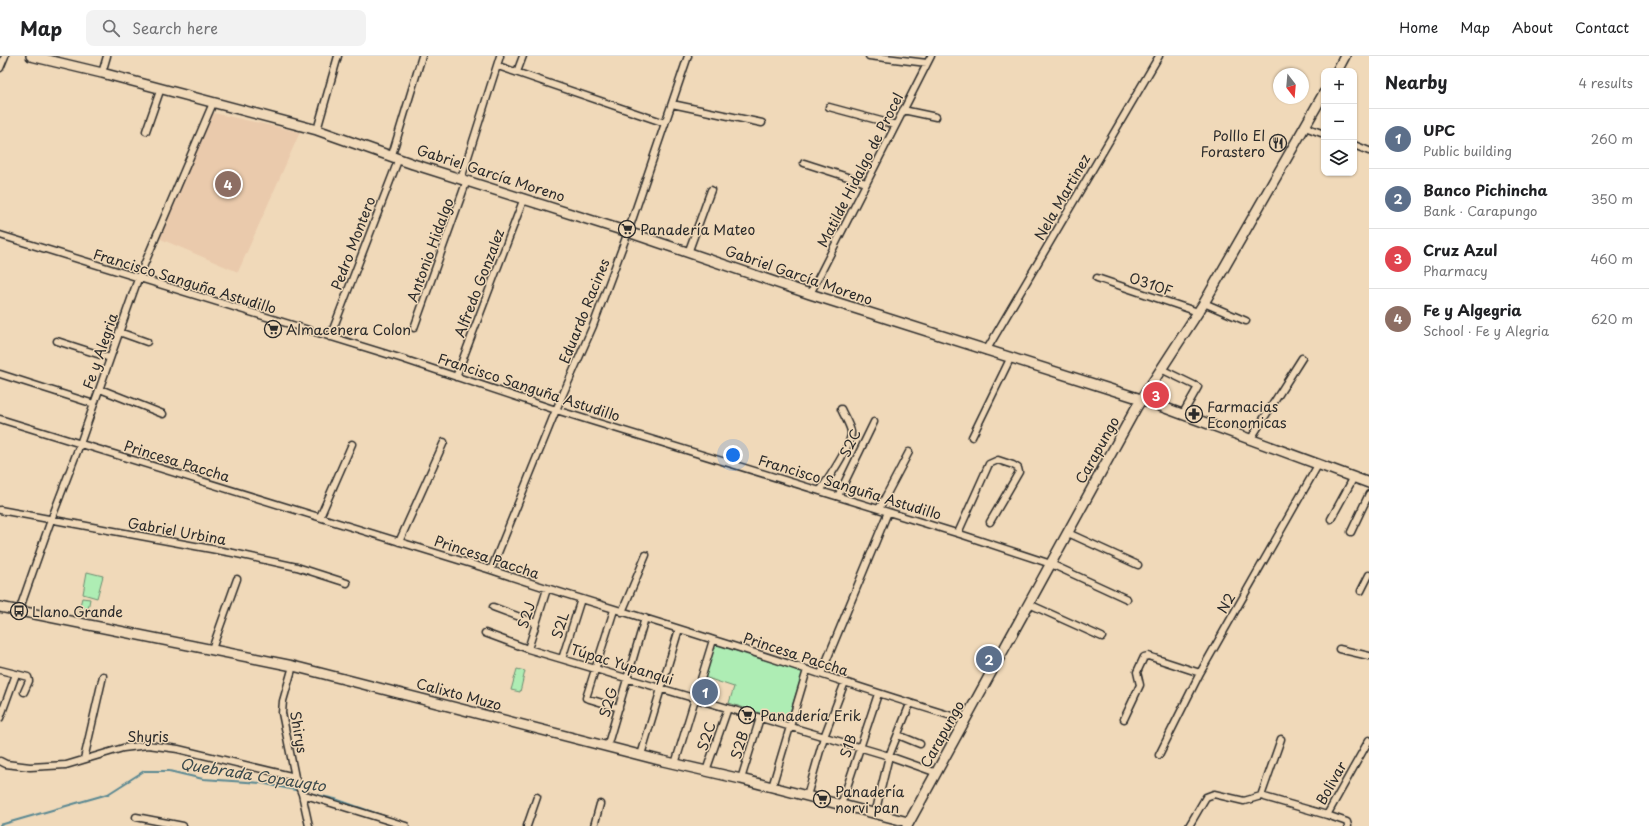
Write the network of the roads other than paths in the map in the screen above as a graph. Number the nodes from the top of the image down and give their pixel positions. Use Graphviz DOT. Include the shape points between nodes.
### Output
graph roads {
  1 [pos="5,56"];
  2 [pos="31,56"];
  3 [pos="107,56"];
  4 [pos="338,56"];
  5 [pos="422,56"];
  6 [pos="500,56"];
  7 [pos="523,56"];
  8 [pos="688,56"];
  9 [pos="869,56"];
  10 [pos="931,56"];
  11 [pos="1159,56"];
  12 [pos="1345,56"];
  13 [pos="927,63"];
  14 [pos="498,66"];
  15 [pos="0,68"];
  16 [pos="1338,68"];
  17 [pos="517,72"];
  18 [pos="102,73"];
  19 [pos="161,88"];
  20 [pos="1321,99"];
  21 [pos="213,103"];
  22 [pos="672,104"];
  23 [pos="829,107"];
  24 [pos="903,110"];
  25 [pos="936,118"];
  26 [pos="762,123"];
  27 [pos="665,124"];
  28 [pos="896,125"];
  29 [pos="1305,127"];
  30 [pos="316,130"];
  31 [pos="146,131"];
  32 [pos="1321,133"];
  33 [pos="1357,146"];
  34 [pos="1369,151"];
  35 [pos="395,157"];
  36 [pos="804,163"];
  37 [pos="464,179"];
  38 [pos="866,183"];
  39 [pos="711,190"];
  40 [pos="524,198"];
  41 [pos="628,232"];
  42 [pos="0,235"];
  43 [pos="688,253"];
  44 [pos="1097,278"];
  45 [pos="138,279"];
  46 [pos="810,294"];
  47 [pos="1204,303"];
  48 [pos="1198,312"];
  49 [pos="1246,321"];
  50 [pos="414,328"];
  51 [pos="119,332"];
  52 [pos="330,337"];
  53 [pos="57,342"];
  54 [pos="147,342"];
  55 [pos="986,351"];
  56 [pos="110,358"];
  57 [pos="1302,358"];
  58 [pos="1010,359"];
  59 [pos="1161,369"];
  60 [pos="0,374"];
  61 [pos="456,377"];
  62 [pos="100,389"];
  63 [pos="1141,399"];
  64 [pos="94,404"];
  65 [pos="841,409"];
  66 [pos="556,410"];
  67 [pos="163,414"];
  68 [pos="1182,414"];
  69 [pos="0,418"];
  70 [pos="874,422"];
  71 [pos="972,437"];
  72 [pos="1250,440"];
  73 [pos="444,442"];
  74 [pos="80,444"];
  75 [pos="352,444"];
  76 [pos="909,452"];
  77 [pos="1318,465"];
  78 [pos="1354,477"];
  79 [pos="1369,483"];
  80 [pos="820,491"];
  81 [pos="1369,494"];
  82 [pos="838,496"];
  83 [pos="879,509"];
  84 [pos="0,510"];
  85 [pos="888,512"];
  86 [pos="320,517"];
  87 [pos="1331,519"];
  88 [pos="51,520"];
  89 [pos="990,522"];
  90 [pos="1351,532"];
  91 [pos="958,533"];
  92 [pos="1068,533"];
  93 [pos="399,542"];
  94 [pos="646,555"];
  95 [pos="1051,564"];
  96 [pos="1138,565"];
  97 [pos="491,570"];
  98 [pos="1369,575"];
  99 [pos="237,579"];
  100 [pos="347,583"];
  101 [pos="547,589"];
  102 [pos="1361,591"];
  103 [pos="581,599"];
  104 [pos="1127,599"];
  105 [pos="1029,604"];
  106 [pos="0,607"];
  107 [pos="493,608"];
  108 [pos="614,610"];
  109 [pos="19,611"];
  110 [pos="622,612"];
  111 [pos="645,618"];
  112 [pos="536,623"];
  113 [pos="679,629"];
  114 [pos="485,633"];
  115 [pos="1102,637"];
  116 [pos="713,640"];
  117 [pos="212,649"];
  118 [pos="528,649"];
  119 [pos="1339,649"];
  120 [pos="1369,656"];
  121 [pos="562,659"];
  122 [pos="293,666"];
  123 [pos="595,669"];
  124 [pos="0,670"];
  125 [pos="807,670"];
  126 [pos="1200,673"];
  127 [pos="16,674"];
  128 [pos="821,674"];
  129 [pos="102,676"];
  130 [pos="627,678"];
  131 [pos="845,682"];
  132 [pos="662,689"];
  133 [pos="24,692"];
  134 [pos="878,694"];
  135 [pos="695,699"];
  136 [pos="910,704"];
  137 [pos="619,708"];
  138 [pos="728,708"];
  139 [pos="0,718"];
  140 [pos="760,718"];
  141 [pos="1124,719"];
  142 [pos="965,720"];
  143 [pos="789,727"];
  144 [pos="898,736"];
  145 [pos="824,737"];
  146 [pos="1281,739"];
  147 [pos="1369,740"];
  148 [pos="920,744"];
  149 [pos="607,747"];
  150 [pos="860,748"];
  151 [pos="641,755"];
  152 [pos="1159,755"];
  153 [pos="890,756"];
  154 [pos="84,759"];
  155 [pos="0,761"];
  156 [pos="675,764"];
  157 [pos="706,771"];
  158 [pos="937,773"];
  159 [pos="295,777"];
  160 [pos="741,779"];
  161 [pos="772,787"];
  162 [pos="302,794"];
  163 [pos="807,796"];
  164 [pos="1261,796"];
  165 [pos="536,797"];
  166 [pos="600,804"];
  167 [pos="842,805"];
  168 [pos="875,814"];
  169 [pos="1326,815"];
  170 [pos="136,817"];
  171 [pos="908,824"];
  172 [pos="183,826"];
  173 [pos="309,826"];
  174 [pos="406,826"];
  175 [pos="527,826"];
  176 [pos="594,826"];
  177 [pos="1188,826"];
  178 [pos="1348,826"];
  1 -- 15 [label="street"];
  2 -- 18 [label="street, Gabriel García Moreno"];
  3 -- 18 [label="street"];
  4 -- 30 [label="street"];
  5 -- 35 [label="street, Pedro Montero"];
  6 -- 14 [label="street, Antonio Hidalgo"];
  7 -- 17 [label="street"];
  8 -- 22 [label="street, Eduardo Racines"];
  9 -- 13 [label="street"];
  10 -- 13 [label="street, Matilde Hidalgo de Procel"];
  11 -- 55 [label="street, Nela Martinez"];
  12 -- 16 [label="street"];
  13 -- 24 [label="street, Matilde Hidalgo de Procel"];
  14 -- 17 [label="street"];
  14 -- 37 [label="street, Antonio Hidalgo"];
  17 -- 27 [label="street"];
  18 -- 19 [label="street, Gabriel García Moreno"];
  19 -- 21 [label="street, Gabriel García Moreno"];
  19 -- 31 [label="street"];
  20 -- 29 [label="street, Carapungo"];
  21 -- 30 [label="street, Gabriel García Moreno"];
  21 -- 45 [label="street, Fe y Alegria"];
  22 -- 26 [label="street"];
  22 -- 27 [label="street, Eduardo Racines"];
  23 -- 28 [label="street"];
  24 -- 25 [label="street"];
  24 -- 28 [label="street, Matilde Hidalgo de Procel"];
  27 -- 41 [label="street, Eduardo Racines"];
  28 -- 38 [label="street, Matilde Hidalgo de Procel"];
  29 -- 32 [label="street"];
  29 -- 47 [label="street, Carapungo"];
  30 -- 35 [label="street, Gabriel García Moreno"];
  33 -- 34 [label="street"];
  35 -- 37 [label="street, Gabriel García Moreno"];
  35 -- 52 [label="street, Pedro Montero"];
  36 -- 38 [label="street"];
  37 -- 40 [label="street, Gabriel García Moreno"];
  37 -- 50 [label="street, Antonio Hidalgo"];
  38 -- 46 [label="street, Matilde Hidalgo de Procel"];
  39 -- 43 [label="street"];
  40 -- 41 [label="street, Gabriel García Moreno"];
  40 -- 61 [label="street, Alfredo Gonzalez"];
  41 -- 43 [label="street, Gabriel García Moreno"];
  41 -- 66 [label="street, Eduardo Racines" via="593,326"];
  42 -- 45 [label="street, Francisco Sanguña Astudillo"];
  43 -- 46 [label="street, Gabriel García Moreno"];
  44 -- 48 [label="street, O310F"];
  45 -- 51 [label="street, Fe y Alegria"];
  45 -- 52 [label="street, Francisco Sanguña Astudillo"];
  46 -- 55 [label="street, Gabriel García Moreno"];
  47 -- 48 [label="street, Carapungo"];
  47 -- 49 [label="street"];
  48 -- 59 [label="street, Carapungo"];
  51 -- 54 [label="street"];
  51 -- 56 [label="street, Fe y Alegria"];
  52 -- 61 [label="street, Francisco Sanguña Astudillo"];
  53 -- 56 [label="street"];
  55 -- 58 [label="street, Gabriel García Moreno"];
  56 -- 62 [label="street, Fe y Alegria"];
  57 -- 72 [label="street"];
  58 -- 63 [label="street, Gabriel García Moreno"];
  58 -- 71 [label="street"];
  59 -- 63 [label="street, Carapungo"];
  59 -- 68 [label="street" via="1198,387"];
  60 -- 64 [label="street"];
  61 -- 66 [label="street, Francisco Sanguña Astudillo"];
  62 -- 64 [label="street, Fe y Alegria"];
  62 -- 67 [label="street"];
  63 -- 68 [label="street, Gabriel García Moreno"];
  63 -- 92 [label="street, Carapungo"];
  64 -- 74 [label="street, Fe y Alegria"];
  65 -- 80 [label="street" via="851,431 851,437 841,459"];
  66 -- 80 [label="street, Francisco Sanguña Astudillo"];
  66 -- 97 [label="street, Eduardo Racines"];
  68 -- 72 [label="street, Gabriel García Moreno"];
  69 -- 74 [label="street, Princesa Paccha"];
  70 -- 82 [label="street, S2C"];
  72 -- 77 [label="street, Gabriel García Moreno"];
  73 -- 93 [label="street"];
  74 -- 86 [label="street, Princesa Paccha"];
  74 -- 88 [label="street, Fe y Alegria"];
  75 -- 86 [label="street"];
  76 -- 83 [label="street"];
  77 -- 78 [label="street, Gabriel García Moreno"];
  77 -- 126 [label="street, N2"];
  78 -- 79 [label="street, Gabriel García Moreno"];
  78 -- 87 [label="street"];
  80 -- 82 [label="street, Francisco Sanguña Astudillo"];
  81 -- 90 [label="street"];
  82 -- 83 [label="street, Francisco Sanguña Astudillo"];
  83 -- 85 [label="street, Francisco Sanguña Astudillo"];
  84 -- 88 [label="street, Gabriel Urbina"];
  85 -- 91 [label="street, Francisco Sanguña Astudillo"];
  85 -- 128 [label="street"];
  86 -- 93 [label="street, Princesa Paccha"];
  88 -- 100 [label="street, Gabriel Urbina" via="233,553 297,567"];
  88 -- 109 [label="street, Fe y Alegria"];
  89 -- 91 [label="street" via="1018,472 1014,465 998,460 990,464"];
  91 -- 95 [label="street, Francisco Sanguña Astudillo"];
  92 -- 95 [label="street, Carapungo"];
  92 -- 96 [label="street"];
  93 -- 97 [label="street, Princesa Paccha"];
  94 -- 110 [label="street"];
  95 -- 104 [label="street, Francisco Sanguña Astudillo"];
  95 -- 105 [label="street, Carapungo"];
  97 -- 101 [label="street, Princesa Paccha"];
  98 -- 102 [label="street"];
  99 -- 117 [label="street"];
  101 -- 103 [label="street, Princesa Paccha"];
  101 -- 112 [label="street, S2J"];
  103 -- 108 [label="street, Princesa Paccha"];
  103 -- 121 [label="street, S2L"];
  105 -- 115 [label="street"];
  105 -- 142 [label="street, Carapungo"];
  106 -- 109 [label="street, Calixto Muzo"];
  107 -- 112 [label="street"];
  108 -- 110 [label="street, Princesa Paccha"];
  108 -- 123 [label="street"];
  109 -- 117 [label="street, Calixto Muzo"];
  110 -- 111 [label="street, Princesa Paccha"];
  111 -- 113 [label="street, Princesa Paccha"];
  111 -- 130 [label="street, S2G"];
  112 -- 118 [label="street, S2J"];
  113 -- 116 [label="street, Princesa Paccha"];
  113 -- 132 [label="street"];
  114 -- 118 [label="street, Túpac Yupanqui"];
  116 -- 125 [label="street, Princesa Paccha"];
  116 -- 135 [label="street"];
  117 -- 122 [label="street, Calixto Muzo"];
  118 -- 121 [label="street, Túpac Yupanqui"];
  119 -- 120 [label="street"];
  121 -- 123 [label="street, Túpac Yupanqui"];
  122 -- 149 [label="street, Calixto Muzo"];
  122 -- 159 [label="street, Shirys" via="282,713"];
  123 -- 130 [label="street, Túpac Yupanqui"];
  123 -- 137 [label="street" via="586,698"];
  124 -- 127 [label="street"];
  125 -- 128 [label="street, Princesa Paccha"];
  125 -- 143 [label="street"];
  126 -- 141 [label="street" via="1148,656 1144,657 1137,672 1140,685"];
  126 -- 152 [label="street, N2"];
  127 -- 133 [label="street" via="28,677"];
  127 -- 139 [label="street"];
  128 -- 131 [label="street, Princesa Paccha"];
  129 -- 154 [label="street"];
  130 -- 132 [label="street, Túpac Yupanqui"];
  130 -- 137 [label="street, S2G"];
  131 -- 134 [label="street, Princesa Paccha"];
  131 -- 145 [label="street"];
  132 -- 135 [label="street, Túpac Yupanqui"];
  132 -- 151 [label="street"];
  134 -- 136 [label="street, Princesa Paccha"];
  134 -- 150 [label="street, S1B"];
  135 -- 138 [label="street, Túpac Yupanqui"];
  135 -- 156 [label="street"];
  136 -- 142 [label="street, Princesa Paccha"];
  136 -- 144 [label="street"];
  137 -- 149 [label="street, S2G"];
  138 -- 140 [label="street, Túpac Yupanqui"];
  138 -- 157 [label="street, S2C"];
  140 -- 143 [label="street, Túpac Yupanqui"];
  140 -- 160 [label="street, S2B"];
  142 -- 158 [label="street, Carapungo"];
  143 -- 145 [label="street, Túpac Yupanqui"];
  143 -- 161 [label="street"];
  144 -- 148 [label="street"];
  144 -- 153 [label="street"];
  145 -- 150 [label="street, Túpac Yupanqui"];
  145 -- 163 [label="street"];
  146 -- 164 [label="street"];
  147 -- 169 [label="street, Bolivar"];
  149 -- 151 [label="street, Calixto Muzo"];
  150 -- 153 [label="street, Túpac Yupanqui"];
  150 -- 167 [label="street, S1B"];
  151 -- 156 [label="street, Calixto Muzo"];
  153 -- 158 [label="street, Túpac Yupanqui"];
  153 -- 168 [label="street"];
  154 -- 155 [label="street, Shyris" via="66,765 45,767 6,764"];
  154 -- 159 [label="street, Shyris" via="123,748 148,745 178,749"];
  156 -- 157 [label="street, Calixto Muzo"];
  157 -- 160 [label="street, Calixto Muzo"];
  158 -- 171 [label="street, Carapungo"];
  159 -- 162 [label="street, Shirys"];
  160 -- 161 [label="street, Calixto Muzo"];
  161 -- 163 [label="street, Calixto Muzo"];
  162 -- 173 [label="street, Shirys"];
  162 -- 174 [label="street"];
  163 -- 167 [label="street, Calixto Muzo"];
  164 -- 169 [label="street"];
  164 -- 177 [label="street" via="1244,801 1214,794 1206,797"];
  165 -- 175 [label="street"];
  166 -- 176 [label="street"];
  167 -- 168 [label="street, Calixto Muzo"];
  168 -- 171 [label="street, Calixto Muzo"];
  169 -- 178 [label="street, Bolivar" via="1347,822"];
  170 -- 172 [label="street"];
}
